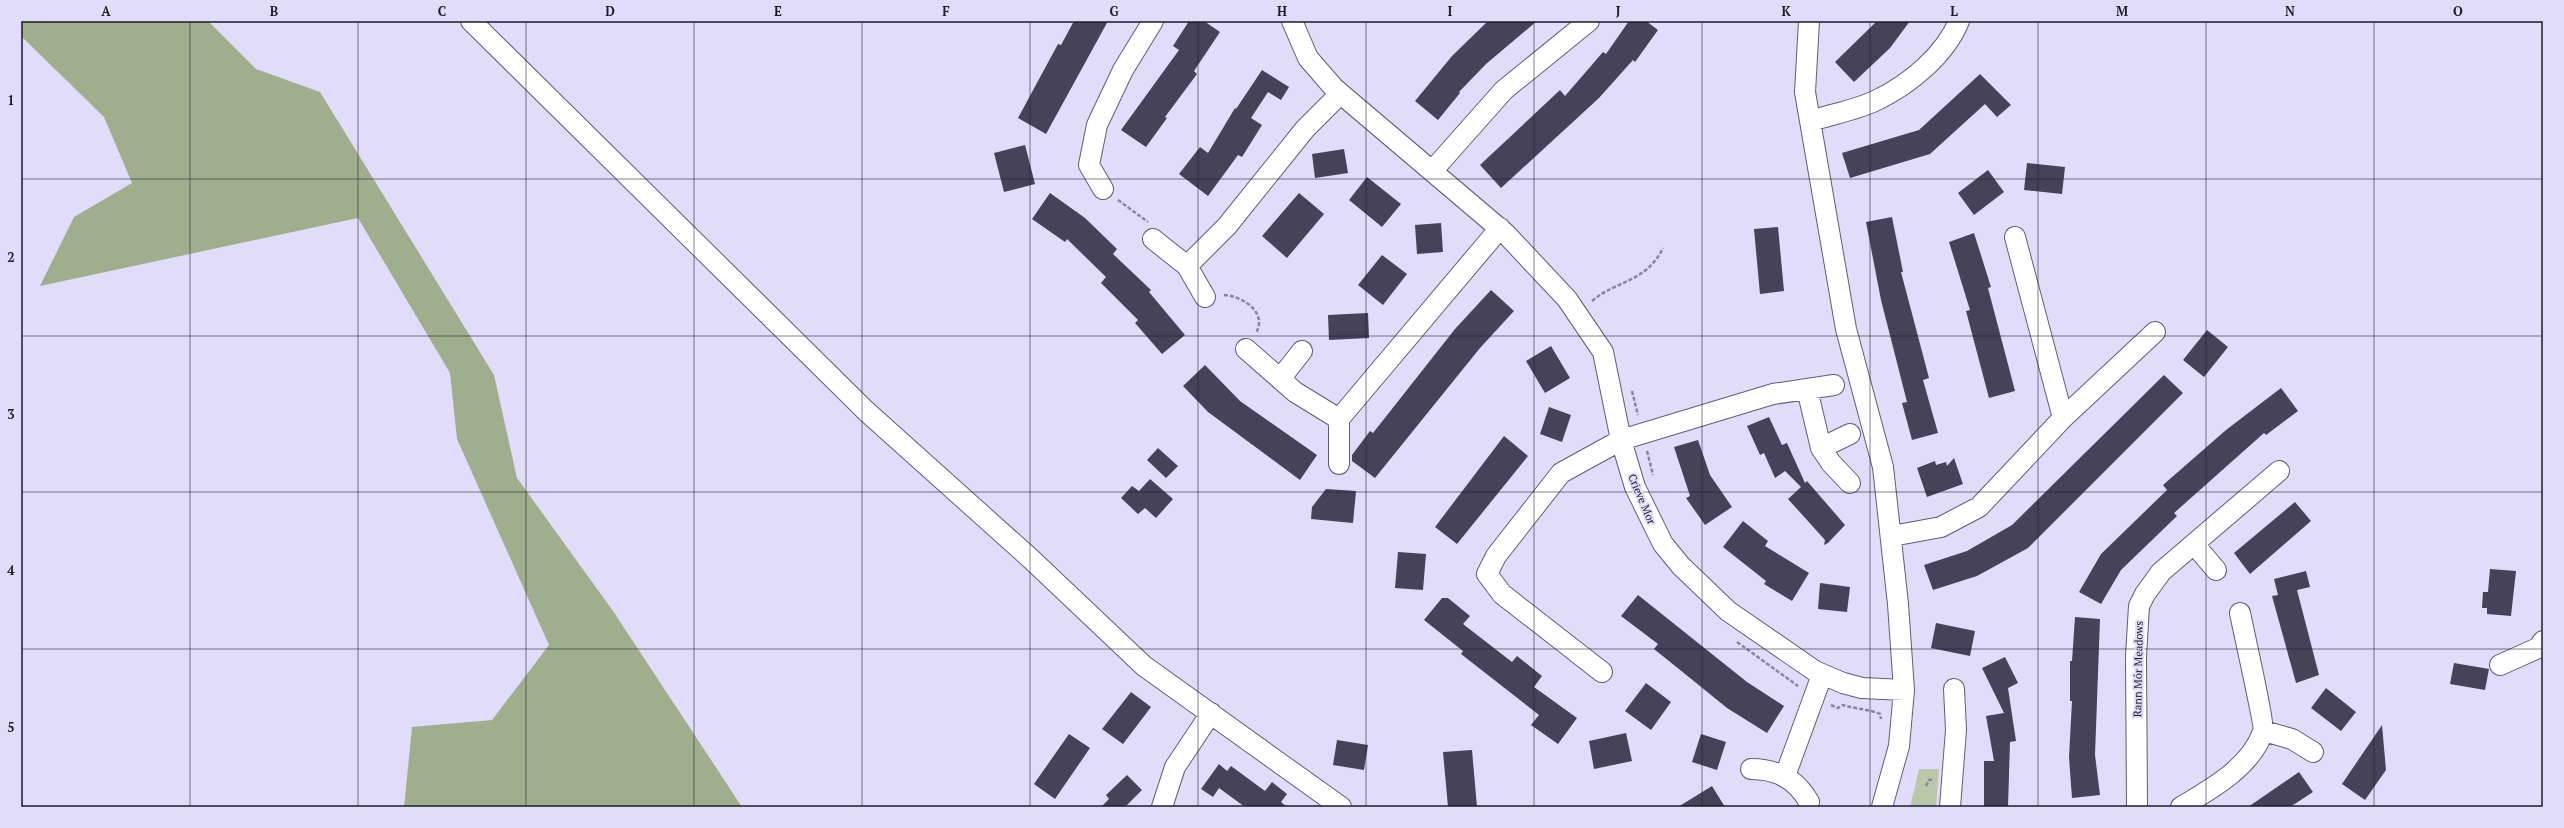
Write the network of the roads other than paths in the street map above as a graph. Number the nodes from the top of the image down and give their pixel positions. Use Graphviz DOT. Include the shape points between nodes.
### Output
graph roads {
  1 [pos="471,21"];
  2 [pos="1153,21"];
  3 [pos="1292,21"];
  4 [pos="1589,21"];
  5 [pos="1810,21"];
  6 [pos="1960,21"];
  7 [pos="1340,94"];
  8 [pos="1810,121"];
  9 [pos="1433,170"];
  10 [pos="1103,189"];
  11 [pos="1500,228"];
  12 [pos="2015,237"];
  13 [pos="1153,239"];
  14 [pos="1187,266"];
  15 [pos="1204,297"];
  16 [pos="2155,332"];
  17 [pos="1246,349"];
  18 [pos="1302,351"];
  19 [pos="1280,379"];
  20 [pos="1834,385"];
  21 [pos="1808,389"];
  22 [pos="2063,418"];
  23 [pos="1339,419"];
  24 [pos="1850,434"];
  25 [pos="1621,440"];
  26 [pos="1821,448"];
  27 [pos="1339,464"];
  28 [pos="2279,471"];
  29 [pos="1850,483"];
  30 [pos="1892,536"];
  31 [pos="2194,544"];
  32 [pos="2216,570"];
  33 [pos="2240,612"];
  34 [pos="2543,641"];
  35 [pos="2500,665"];
  36 [pos="1602,672"];
  37 [pos="1822,675"];
  38 [pos="1954,688"];
  39 [pos="1904,690"];
  40 [pos="1211,713"];
  41 [pos="2264,731"];
  42 [pos="2313,752"];
  43 [pos="1751,769"];
  44 [pos="1785,776"];
  45 [pos="1809,802"];
  46 [pos="1162,807"];
  47 [pos="1341,807"];
  48 [pos="1882,807"];
  49 [pos="1950,807"];
  50 [pos="2137,807"];
  51 [pos="2181,807"];
  1 -- 40 [label="street" via="866,411 1031,559 1144,666"];
  2 -- 10 [label="street" via="1123,70 1097,125 1089,165"];
  3 -- 7 [label="street, Crieve Mor" via="1308,58"];
  4 -- 9 [label="street" via="1504,90"];
  5 -- 8 [label="street" via="1805,92"];
  6 -- 8 [label="street" via="1939,53 1909,82 1877,100"];
  7 -- 9 [label="street, Crieve Mor"];
  7 -- 14 [label="street" via="1305,129 1227,226"];
  8 -- 30 [label="street" via="1846,329 1883,467"];
  9 -- 11 [label="street, Crieve Mor"];
  11 -- 23 [label="street"];
  11 -- 25 [label="street, Crieve Mor" via="1567,299 1603,352"];
  12 -- 22 [label="street"];
  13 -- 14 [label="street"];
  14 -- 15 [label="street"];
  16 -- 22 [label="street"];
  17 -- 19 [label="street"];
  18 -- 19 [label="street"];
  19 -- 23 [label="street" via="1295,392"];
  20 -- 21 [label="street"];
  21 -- 25 [label="street" via="1773,394"];
  21 -- 26 [label="street"];
  22 -- 30 [label="street" via="1979,506 1941,527"];
  23 -- 27 [label="street"];
  24 -- 26 [label="street"];
  25 -- 36 [label="street" via="1560,473 1496,556 1487,574 1502,594"];
  25 -- 37 [label="street, Crieve Mor" via="1634,487 1663,544 1681,566 1728,611"];
  26 -- 29 [label="street"];
  28 -- 31 [label="street, Rann Mór Meadows"];
  30 -- 39 [label="street"];
  31 -- 32 [label="street"];
  31 -- 50 [label="street, Rann Mór Meadows" via="2161,572 2139,606 2136,656"];
  33 -- 41 [label="street"];
  34 -- 35 [label="street" via="2538,648"];
  37 -- 39 [label="street, Crieve Mor" via="1862,688"];
  37 -- 44 [label="street"];
  38 -- 49 [label="street" via="1956,730"];
  39 -- 48 [label="street" via="1899,746"];
  40 -- 46 [label="street" via="1175,767"];
  40 -- 47 [label="street"];
  41 -- 42 [label="street" via="2292,739"];
  41 -- 51 [label="street" via="2250,756 2214,787"];
  43 -- 44 [label="street" via="1763,769"];
  44 -- 45 [label="street" via="1800,788"];
}
